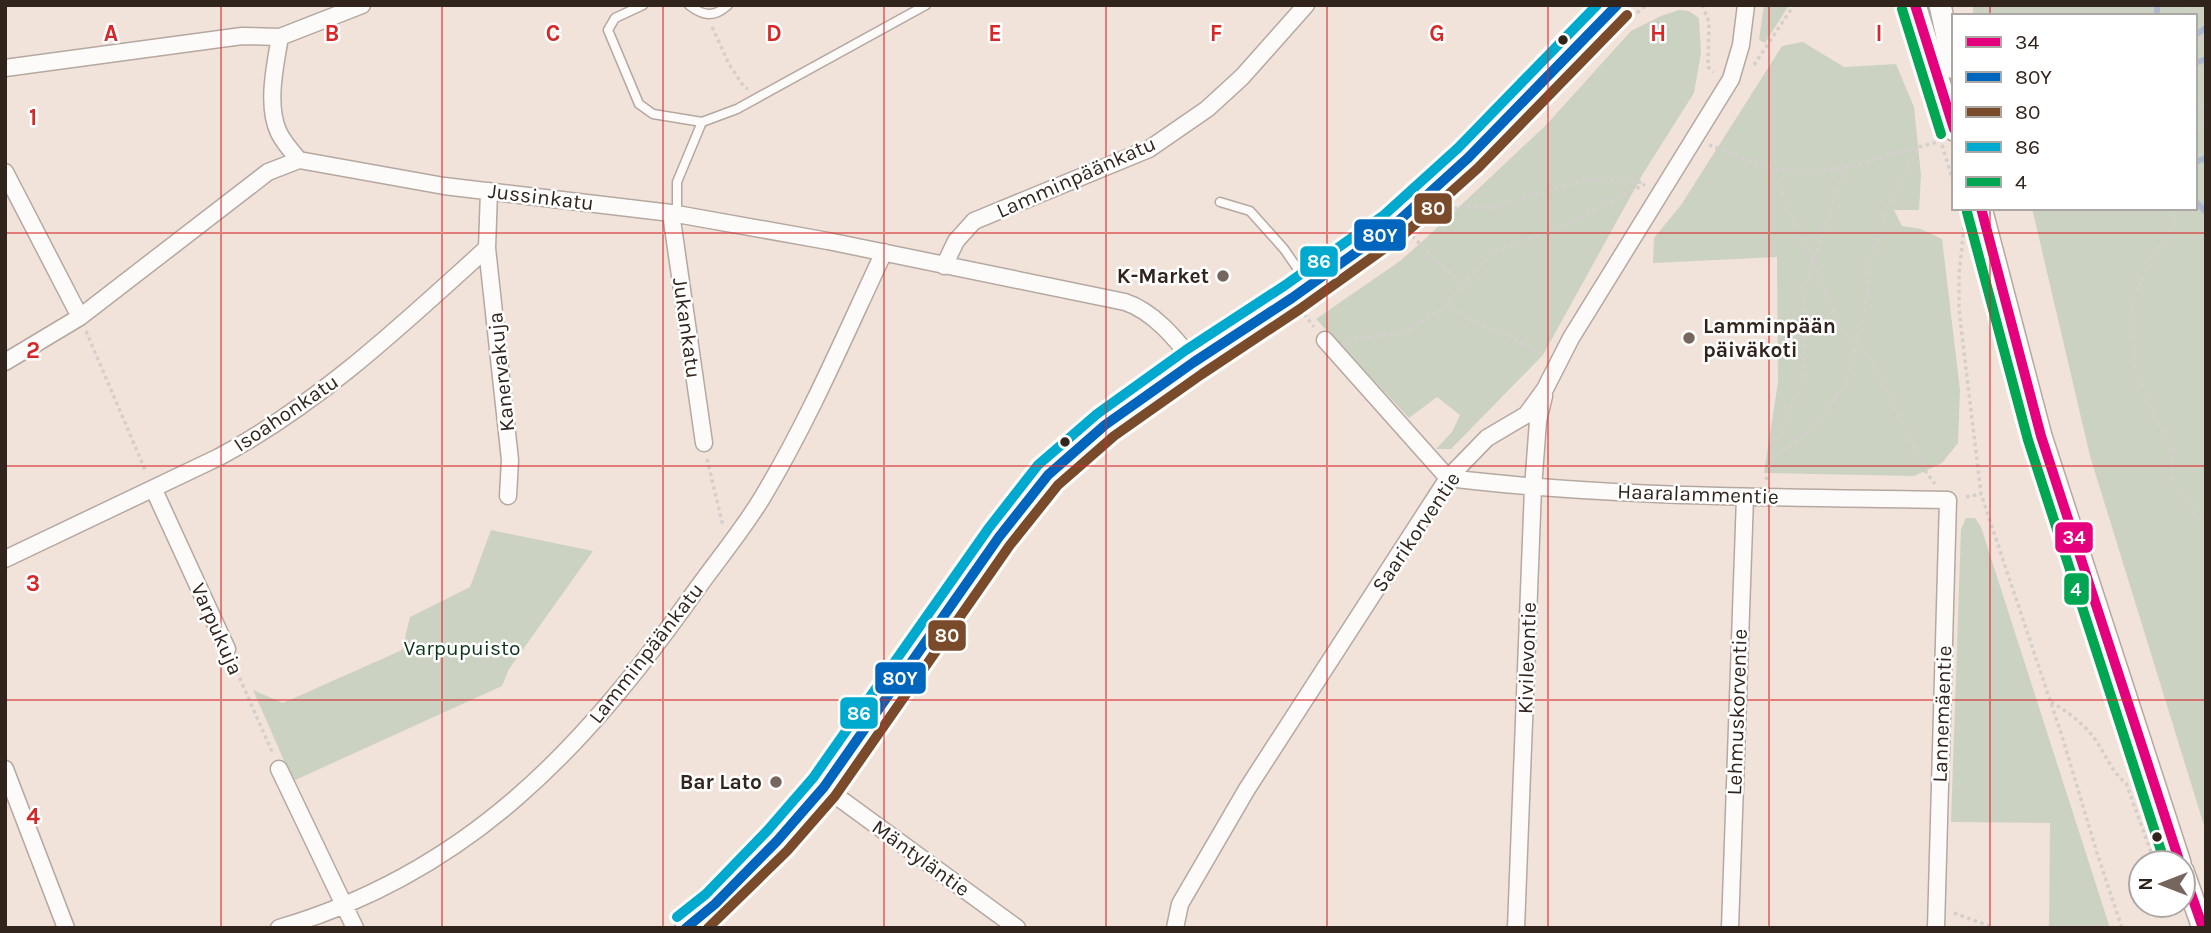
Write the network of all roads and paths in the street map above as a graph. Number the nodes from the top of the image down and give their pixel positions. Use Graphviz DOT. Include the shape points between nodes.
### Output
graph roads {
  1 [pos="362,5"];
  2 [pos="643,5"];
  3 [pos="689,5"];
  4 [pos="728,5"];
  5 [pos="926,5"];
  6 [pos="1306,5"];
  7 [pos="1646,5"];
  8 [pos="1702,5"];
  9 [pos="1746,5"];
  10 [pos="1794,5"];
  11 [pos="1915,5"];
  12 [pos="1940,5"];
  13 [pos="1624,12"];
  14 [pos="707,14"];
  15 [pos="280,37"];
  16 [pos="1952,59"];
  17 [pos="5,68"];
  18 [pos="1714,72"];
  19 [pos="1731,79"];
  20 [pos="763,94"];
  21 [pos="2206,117"];
  22 [pos="702,122"];
  23 [pos="1952,124"];
  24 [pos="2197,133"];
  25 [pos="1707,144"];
  26 [pos="299,160"];
  27 [pos="1845,166"];
  28 [pos="1770,167"];
  29 [pos="5,172"];
  30 [pos="489,191"];
  31 [pos="1220,202"];
  32 [pos="1440,206"];
  33 [pos="2175,210"];
  34 [pos="674,213"];
  35 [pos="1973,214"];
  36 [pos="1418,227"];
  37 [pos="1411,234"];
  38 [pos="1402,242"];
  39 [pos="487,248"];
  40 [pos="884,252"];
  41 [pos="1815,265"];
  42 [pos="944,266"];
  43 [pos="1463,286"];
  44 [pos="1311,296"];
  45 [pos="1448,302"];
  46 [pos="80,317"];
  47 [pos="1294,317"];
  48 [pos="1325,341"];
  49 [pos="1857,344"];
  50 [pos="1546,356"];
  51 [pos="5,362"];
  52 [pos="1194,362"];
  53 [pos="1545,389"];
  54 [pos="704,443"];
  55 [pos="1772,460"];
  56 [pos="1448,478"];
  57 [pos="1533,488"];
  58 [pos="154,490"];
  59 [pos="509,496"];
  60 [pos="1745,497"];
  61 [pos="1762,497"];
  62 [pos="1948,500"];
  63 [pos="2206,527"];
  64 [pos="727,546"];
  65 [pos="5,559"];
  66 [pos="227,649"];
  67 [pos="2050,700"];
  68 [pos="5,769"];
  69 [pos="279,769"];
  70 [pos="824,787"];
  71 [pos="2150,849"];
  72 [pos="2175,849"];
  73 [pos="345,905"];
  74 [pos="1937,908"];
  75 [pos="2197,911"];
  76 [pos="66,928"];
  77 [pos="279,928"];
  78 [pos="355,928"];
  79 [pos="686,928"];
  80 [pos="1017,928"];
  81 [pos="1175,928"];
  82 [pos="1516,928"];
  83 [pos="1730,928"];
  84 [pos="1937,928"];
  85 [pos="1995,928"];
  86 [pos="2122,928"];
  87 [pos="2203,928"];
  1 -- 15 [label="street"];
  2 -- 22 [label="lane" via="615,18 608,30 639,104 653,114"];
  3 -- 14 [label="lane"];
  4 -- 14 [label="lane" via="721,12"];
  5 -- 20 [label="lane"];
  6 -- 42 [label="street, Lamminpäänkatu" via="1207,109 1149,149 974,221 956,241"];
  7 -- 13 [label="path"];
  8 -- 18 [label="path" via="1709,22 1708,67"];
  9 -- 19 [label="street, Saarikorventie"];
  10 -- 19 [label="path" via="1749,71"];
  11 -- 23 [label="main road"];
  12 -- 16 [label="main road"];
  13 -- 44 [label="main road" via="1451,174"];
  14 -- 20 [label="path" via="744,87"];
  15 -- 17 [label="street" via="242,36"];
  15 -- 26 [label="street" via="274,115 279,132"];
  19 -- 53 [label="street, Saarikorventie" via="1571,338"];
  20 -- 22 [label="lane"];
  21 -- 24 [label="path"];
  22 -- 34 [label="lane" via="677,182"];
  25 -- 28 [label="path"];
  26 -- 30 [label="street, Jussinkatu"];
  26 -- 46 [label="street" via="268,172 245,188"];
  27 -- 28 [label="path" via="1797,172"];
  27 -- 41 [label="path"];
  27 -- 49 [label="path" via="1918,147 1886,209 1871,257"];
  28 -- 41 [label="path"];
  29 -- 46 [label="street"];
  30 -- 34 [label="street, Jussinkatu"];
  30 -- 39 [label="street"];
  31 -- 44 [label="lane" via="1250,211 1283,249"];
  32 -- 43 [label="path" via="1433,212 1466,206 1492,208 1583,180 1646,183 1563,226 1493,253"];
  33 -- 63 [label="path" via="2175,227 2146,267 2132,307 2135,371 2171,451 2172,479"];
  34 -- 40 [label="street, Jussinkatu"];
  34 -- 54 [label="street, Jukankatu"];
  35 -- 67 [label="path" via="1959,274 1959,310 1981,494"];
  35 -- 72 [label="main road"];
  36 -- 37 [label="path"];
  37 -- 38 [label="path"];
  37 -- 43 [label="path"];
  39 -- 58 [label="street, Isoahonkatu" via="331,384 249,441"];
  39 -- 59 [label="street, Kanervakuja" via="510,460"];
  40 -- 42 [label="street, Jussinkatu"];
  40 -- 64 [label="street, Lamminpäänkatu" via="801,426 761,499"];
  41 -- 49 [label="path" via="1839,327"];
  41 -- 55 [label="path" via="1805,289 1803,381 1777,437"];
  42 -- 52 [label="street, Jussinkatu" via="1131,304 1175,338"];
  43 -- 45 [label="path"];
  44 -- 47 [label="path"];
  44 -- 52 [label="main road"];
  45 -- 48 [label="path" via="1405,333"];
  45 -- 50 [label="path" via="1469,320"];
  46 -- 51 [label="street"];
  46 -- 58 [label="path"];
  48 -- 56 [label="street"];
  49 -- 55 [label="path" via="1845,384 1813,428"];
  49 -- 62 [label="path" via="1871,359 1926,472"];
  52 -- 70 [label="main road" via="1105,425 1042,482"];
  53 -- 56 [label="street, Saarikorventie" via="1526,415 1488,438"];
  53 -- 57 [label="street, Kivilevontie"];
  54 -- 64 [label="path"];
  55 -- 61 [label="path"];
  56 -- 57 [label="street, Haaralammentie"];
  56 -- 81 [label="street, Saarikorventie" via="1247,789 1180,904"];
  57 -- 60 [label="street, Haaralammentie"];
  57 -- 82 [label="street, Kivilevontie"];
  58 -- 65 [label="street, Isoahonkatu"];
  58 -- 66 [label="street, Varpukuja"];
  60 -- 61 [label="street, Haaralammentie"];
  60 -- 83 [label="street, Lehmuskorventie"];
  61 -- 62 [label="street, Haaralammentie"];
  62 -- 74 [label="street, Lannemäentie"];
  64 -- 73 [label="street, Lamminpäänkatu" via="622,690 524,793 459,844"];
  66 -- 69 [label="path, Varpukuja"];
  67 -- 71 [label="path" via="2085,728 2126,783"];
  67 -- 86 [label="path"];
  68 -- 76 [label="street"];
  69 -- 73 [label="street"];
  70 -- 79 [label="main road" via="768,850"];
  70 -- 80 [label="street, Mäntyläntie"];
  73 -- 77 [label="street, Lamminpäänkatu"];
  73 -- 78 [label="street"];
  74 -- 84 [label="street, Lannemäentie"];
  74 -- 85 [label="path"];
  75 -- 87 [label="main road"];
}
